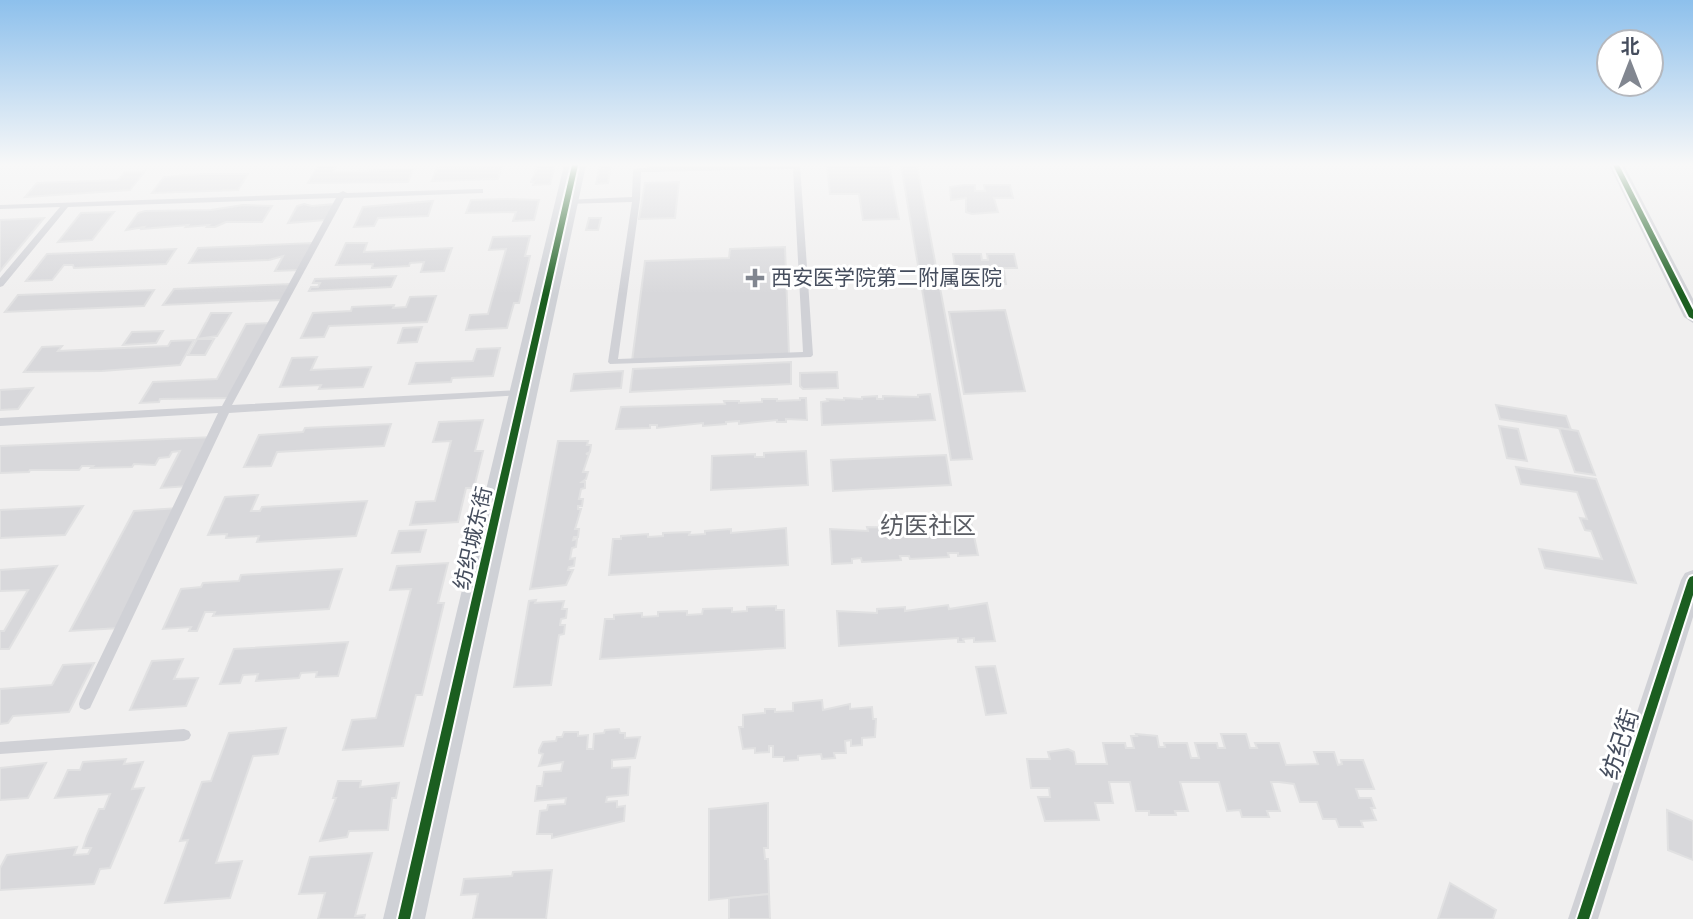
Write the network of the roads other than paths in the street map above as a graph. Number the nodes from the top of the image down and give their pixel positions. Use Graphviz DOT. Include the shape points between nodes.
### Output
graph roads {
  1 [pos="64,208"];
  2 [pos="335,208"];
  3 [pos="565,208"];
  4 [pos="635,208"];
  5 [pos="799,208"];
  6 [pos="1638,208"];
  7 [pos="0,284"];
  8 [pos="1693,317"];
  9 [pos="524,393"];
  10 [pos="225,410"];
  11 [pos="0,422"];
  12 [pos="1693,580"];
  13 [pos="85,704"];
  14 [pos="184,735"];
  15 [pos="0,748"];
  16 [pos="404,919"];
  17 [pos="1583,919"];
  1 -- 7 [label="lane"];
  2 -- 10 [label="lane"];
  3 -- 9 [label="street, 纺织城东街"];
  4 -- 5 [label="lane" via="613,362 808,355"];
  6 -- 8 [label="street"];
  9 -- 10 [label="lane"];
  9 -- 16 [label="street, 纺织城东街"];
  10 -- 11 [label="lane"];
  10 -- 13 [label="lane"];
  12 -- 17 [label="street, 纺纪街"];
  14 -- 15 [label="lane"];
}
